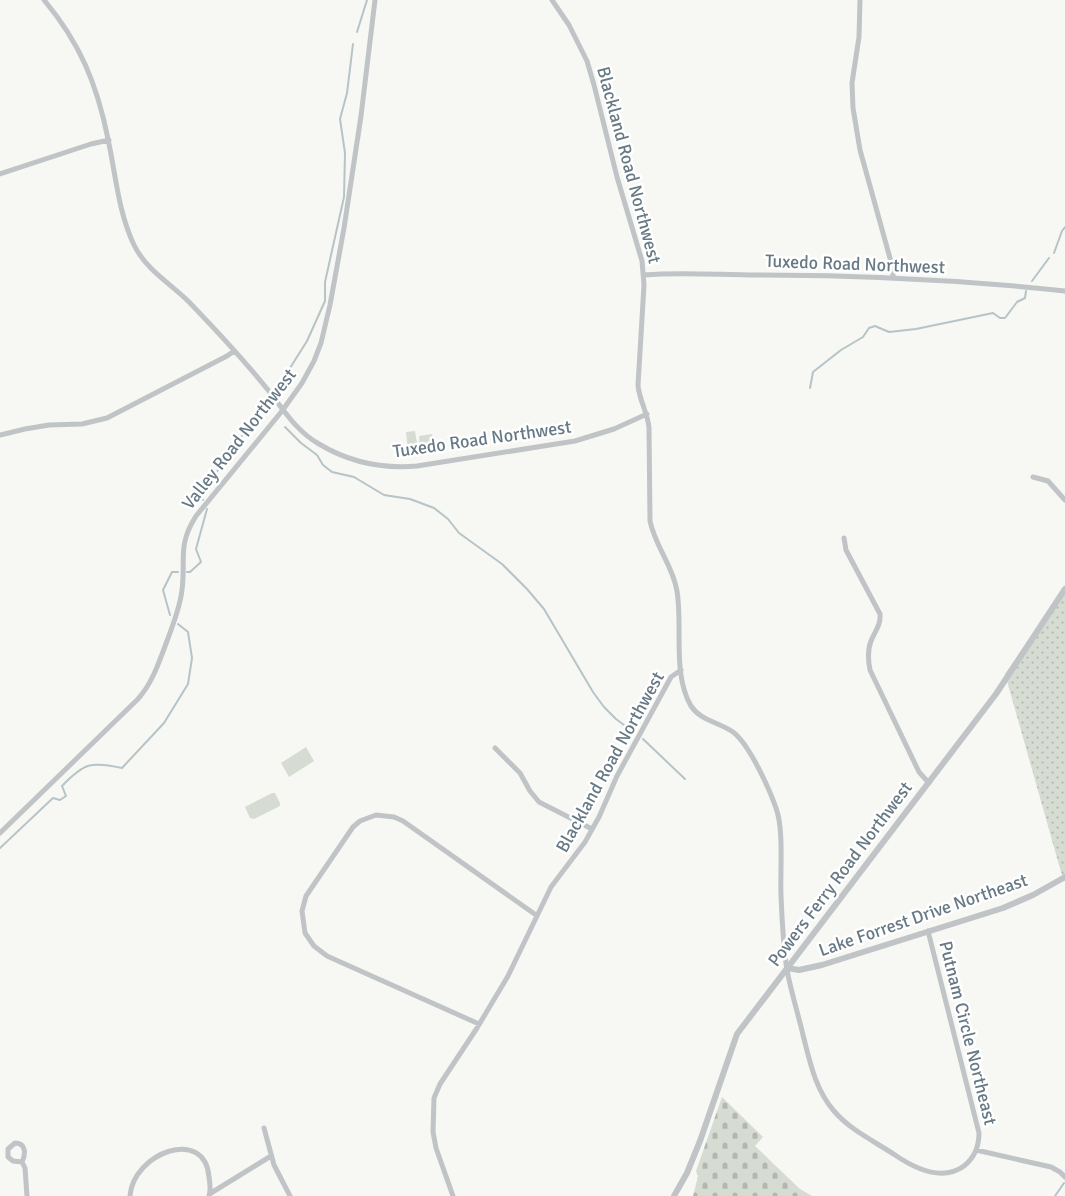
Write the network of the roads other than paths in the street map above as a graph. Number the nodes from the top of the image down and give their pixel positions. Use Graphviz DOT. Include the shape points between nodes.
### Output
graph roads {
  1 [pos="44,0"];
  2 [pos="375,0"];
  3 [pos="552,0"];
  4 [pos="860,0"];
  5 [pos="109,140"];
  6 [pos="0,174"];
  7 [pos="644,275"];
  8 [pos="893,277"];
  9 [pos="1065,291"];
  10 [pos="234,351"];
  11 [pos="282,411"];
  12 [pos="647,414"];
  13 [pos="0,435"];
  14 [pos="1033,477"];
  15 [pos="1065,500"];
  16 [pos="844,538"];
  17 [pos="1065,589"];
  18 [pos="681,670"];
  19 [pos="495,748"];
  20 [pos="929,783"];
  21 [pos="592,830"];
  22 [pos="0,833"];
  23 [pos="1065,877"];
  24 [pos="536,915"];
  25 [pos="928,931"];
  26 [pos="787,968"];
  27 [pos="479,1024"];
  28 [pos="264,1128"];
  29 [pos="976,1150"];
  30 [pos="271,1156"];
  31 [pos="22,1162"];
  32 [pos="1065,1177"];
  33 [pos="210,1194"];
  34 [pos="28,1196"];
  35 [pos="130,1196"];
  36 [pos="290,1196"];
  37 [pos="453,1196"];
  38 [pos="674,1196"];
  1 -- 5 [label="street, Tuxedo Road Northwest" via="82,55"];
  2 -- 11 [label="street, Valley Road Northwest" via="361,116 330,306 314,361"];
  3 -- 7 [label="street, Blackland Road Northwest" via="587,61"];
  4 -- 8 [label="street" via="852,83 853,108 860,150"];
  5 -- 6 [label="street"];
  5 -- 10 [label="street, Tuxedo Road Northwest" via="121,210 138,253"];
  7 -- 8 [label="street, Tuxedo Road Northwest"];
  7 -- 12 [label="street, Blackland Road Northwest" via="638,385"];
  8 -- 9 [label="street, Tuxedo Road Northwest"];
  10 -- 11 [label="street, Tuxedo Road Northwest"];
  10 -- 13 [label="street" via="107,418"];
  11 -- 12 [label="street, Tuxedo Road Northwest" via="305,435 331,451 346,458 400,468 575,441"];
  11 -- 22 [label="street, Valley Road Northwest" via="189,527 182,548 183,587 179,609 150,684"];
  12 -- 18 [label="street, Blackland Road Northwest" via="650,521 676,588"];
  14 -- 15 [label="street" via="1048,481"];
  16 -- 20 [label="street" via="846,550 880,614 880,625 869,650 870,670 919,772"];
  17 -- 20 [label="street, Powers Ferry Road Northwest" via="996,694"];
  18 -- 21 [label="street, Blackland Road Northwest" via="671,678 657,703"];
  18 -- 26 [label="street, Putnam Circle Northeast" via="692,707 702,717 729,729 741,740 776,807 780,826 781,907"];
  19 -- 21 [label="street" via="520,773 539,802"];
  20 -- 26 [label="street, Powers Ferry Road Northwest"];
  21 -- 24 [label="street, Blackland Road Northwest" via="551,887"];
  23 -- 25 [label="street, Lake Forrest Drive Northeast" via="1019,902"];
  24 -- 27 [label="street, Blackland Road Northwest" via="508,976"];
  24 -- 27 [label="street" via="403,821 384,815 367,818 353,827 306,896 303,926 309,940 320,951"];
  25 -- 26 [label="street, Lake Forrest Drive Northeast" via="822,965 799,970"];
  25 -- 29 [label="street, Putnam Circle Northeast" via="979,1127"];
  26 -- 29 [label="street, Putnam Circle Northeast" via="816,1080 827,1102 842,1119 899,1158 931,1172 958,1170"];
  26 -- 38 [label="street, Powers Ferry Road Northwest" via="737,1034 700,1141"];
  27 -- 37 [label="street, Blackland Road Northwest" via="434,1098 436,1148"];
  28 -- 30 [label="street"];
  29 -- 32 [label="street" via="1051,1167"];
  30 -- 33 [label="street"];
  30 -- 36 [label="street"];
  31 -- 34 [label="street"];
  33 -- 35 [label="street" via="205,1162 198,1155 181,1148 158,1156 138,1173 130,1187"];
}
